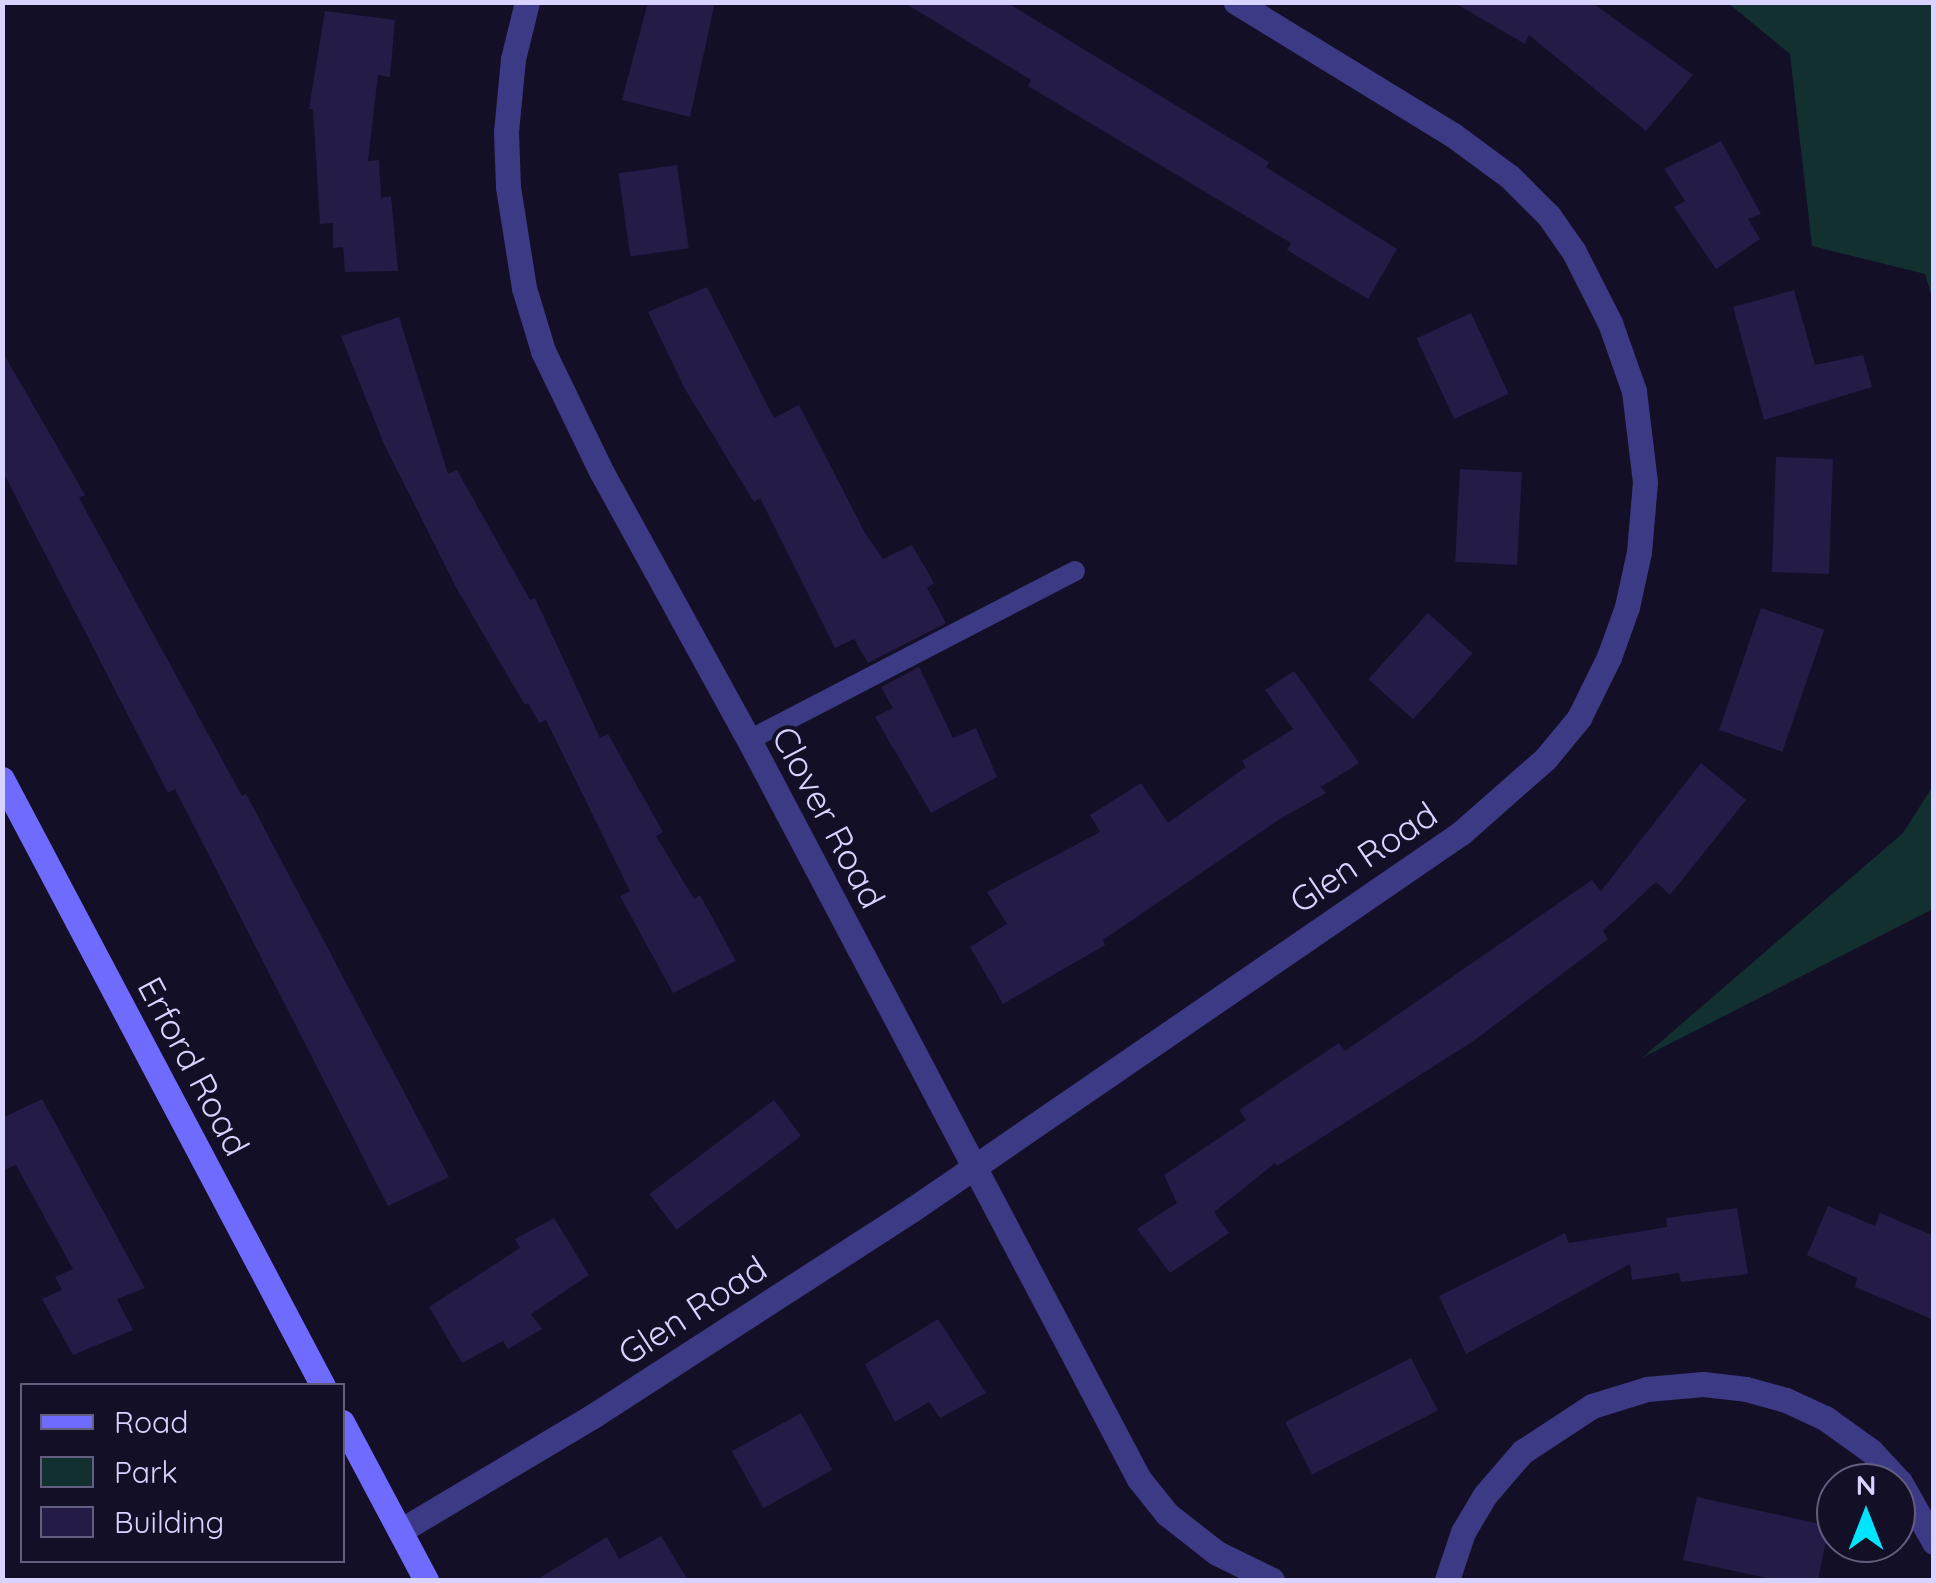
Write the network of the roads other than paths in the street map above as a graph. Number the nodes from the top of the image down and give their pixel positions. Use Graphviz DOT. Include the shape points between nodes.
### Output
graph roads {
  1 [pos="527,2"];
  2 [pos="1236,2"];
  3 [pos="1075,572"];
  4 [pos="749,740"];
  5 [pos="5,788"];
  6 [pos="972,1167"];
  7 [pos="321,1383"];
  8 [pos="345,1428"];
  9 [pos="400,1531"];
  10 [pos="1934,1542"];
  11 [pos="426,1580"];
  12 [pos="1272,1580"];
  13 [pos="1448,1580"];
  1 -- 4 [label="street, Clover Road" via="506,132 518,254 538,335 601,470"];
  2 -- 6 [label="street, Glen Road" via="1510,177 1574,252 1610,323 1642,432 1639,552 1627,606 1579,718 1502,801"];
  3 -- 4 [label="lane"];
  4 -- 6 [label="street, Clover Road"];
  5 -- 7 [label="street, Erford Road"];
  6 -- 9 [label="street, Glen Road" via="596,1414"];
  6 -- 12 [label="street, Clover Road" via="1138,1478 1167,1514 1217,1554"];
  8 -- 9 [label="street"];
  9 -- 11 [label="street"];
  10 -- 13 [label="street" via="1900,1482 1825,1418 1760,1392 1703,1384 1647,1389 1592,1406 1522,1452 1484,1495"];
}
